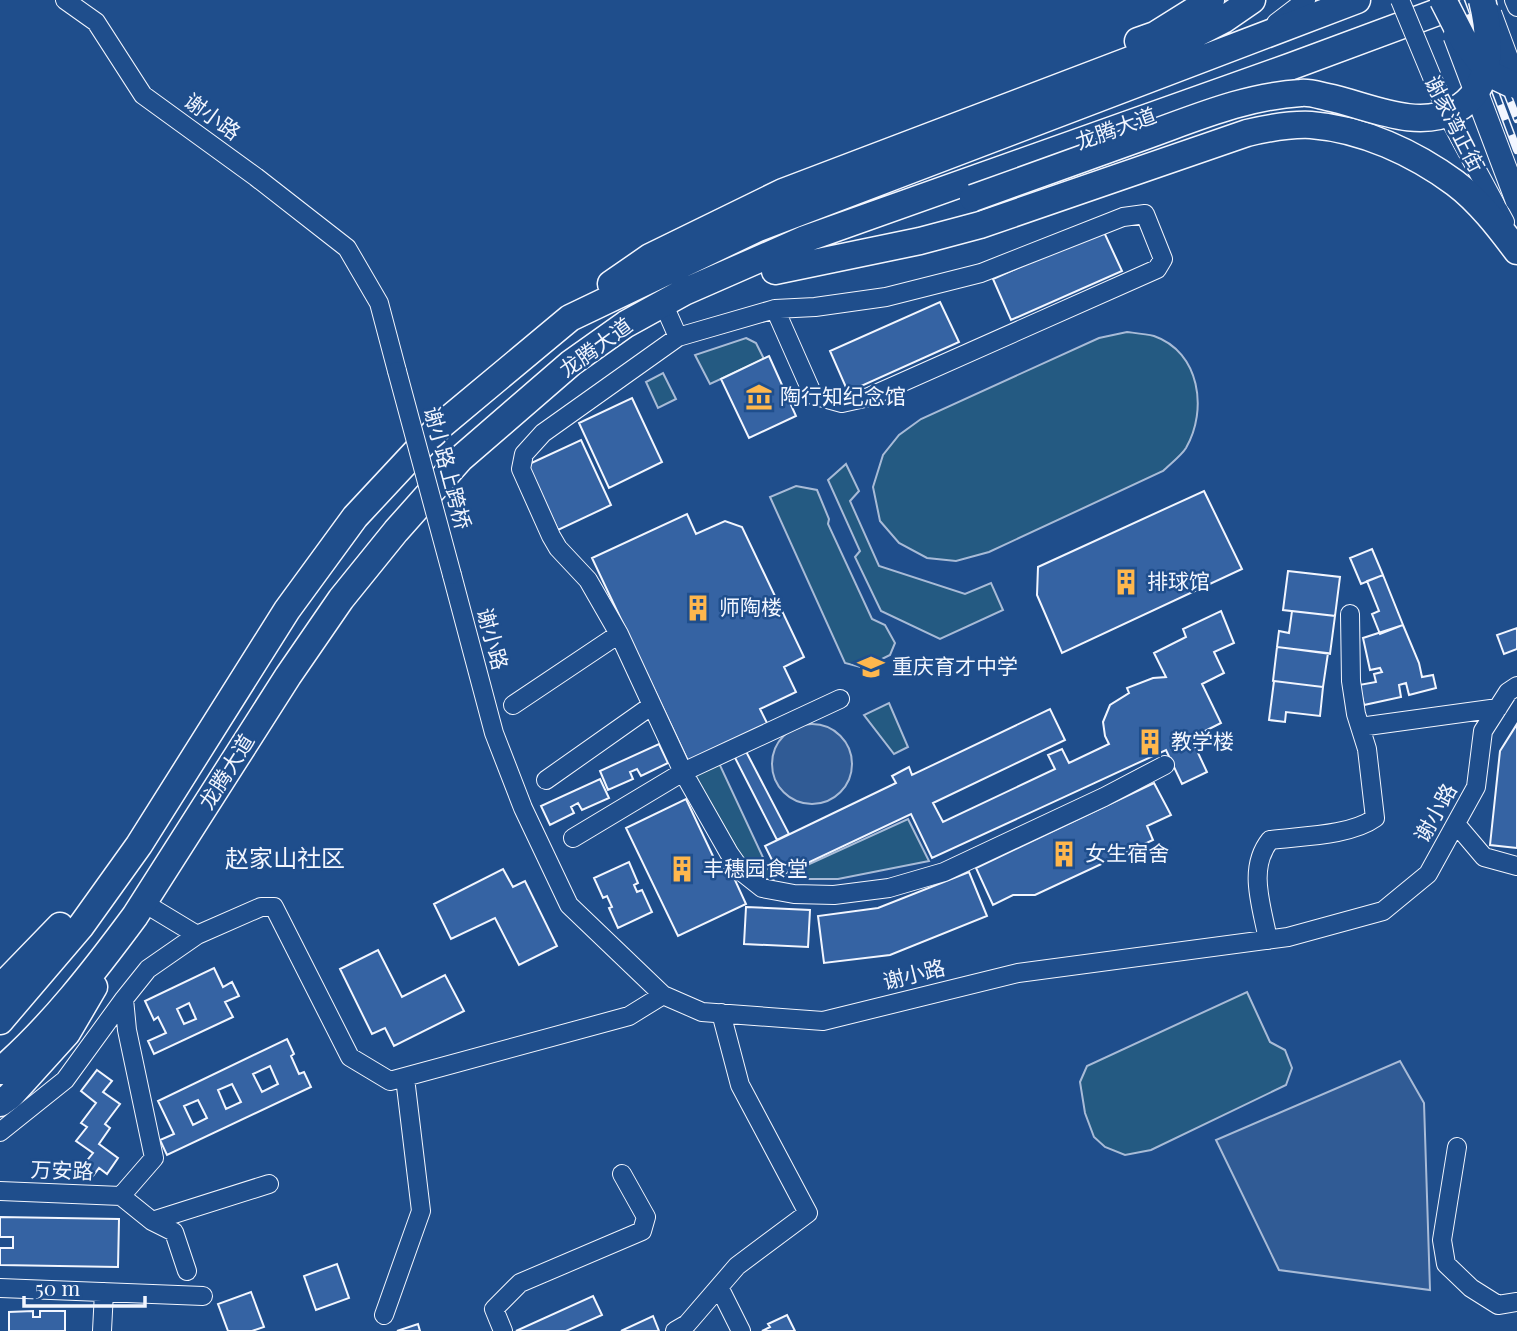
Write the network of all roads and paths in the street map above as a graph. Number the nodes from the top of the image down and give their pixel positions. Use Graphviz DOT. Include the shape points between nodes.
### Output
graph roads {
  1 [pos="65,0"];
  2 [pos="1211,0"];
  3 [pos="1252,0"];
  4 [pos="1307,0"];
  5 [pos="1357,0"];
  6 [pos="1400,0"];
  7 [pos="1442,0"];
  8 [pos="1470,0"];
  9 [pos="1483,0"];
  10 [pos="1514,0"];
  11 [pos="1517,7"];
  12 [pos="1256,38"];
  13 [pos="1515,85"];
  14 [pos="1517,200"];
  15 [pos="758,228"];
  16 [pos="689,238"];
  17 [pos="1517,244"];
  18 [pos="1517,251"];
  19 [pos="775,271"];
  20 [pos="674,298"];
  21 [pos="775,309"];
  22 [pos="570,318"];
  23 [pos="678,337"];
  24 [pos="397,372"];
  25 [pos="452,575"];
  26 [pos="1350,614"];
  27 [pos="619,634"];
  28 [pos="1517,686"];
  29 [pos="839,699"];
  30 [pos="513,705"];
  31 [pos="651,706"];
  32 [pos="1497,708"];
  33 [pos="1360,727"];
  34 [pos="1165,765"];
  35 [pos="683,772"];
  36 [pos="547,780"];
  37 [pos="1456,824"];
  38 [pos="573,838"];
  39 [pos="139,845"];
  40 [pos="1517,866"];
  41 [pos="139,910"];
  42 [pos="197,935"];
  43 [pos="1268,940"];
  44 [pos="0,988"];
  45 [pos="663,995"];
  46 [pos="124,999"];
  47 [pos="722,1013"];
  48 [pos="0,1021"];
  49 [pos="0,1071"];
  50 [pos="405,1078"];
  51 [pos="0,1103"];
  52 [pos="0,1132"];
  53 [pos="1458,1147"];
  54 [pos="622,1174"];
  55 [pos="269,1184"];
  56 [pos="0,1192"];
  57 [pos="121,1196"];
  58 [pos="152,1222"];
  59 [pos="187,1271"];
  60 [pos="719,1287"];
  61 [pos="0,1288"];
  62 [pos="104,1292"];
  63 [pos="203,1296"];
  64 [pos="1517,1302"];
  65 [pos="384,1315"];
  66 [pos="102,1331"];
  67 [pos="503,1331"];
  68 [pos="675,1331"];
  69 [pos="741,1331"];
  1 -- 24 [label="street, 谢小路" via="96,22 143,95 347,248 379,303"];
  2 -- 16 [label="highway" via="1155,34 813,165"];
  3 -- 16 [label="highway" via="1188,38 783,192"];
  4 -- 12 [label="street"];
  5 -- 12 [label="highway, 龙腾大道"];
  6 -- 17 [label="street, 谢家湾正街, bridge" via="1444,107"];
  7 -- 13 [label="highway, bridge" via="1464,41 1490,74"];
  7 -- 14 [label="main road, 谢家湾正街, bridge"];
  8 -- 20 [label="highway, 龙腾大道" via="805,239"];
  9 -- 13 [label="main road, bridge"];
  9 -- 19 [label="highway, bridge" via="1489,29 1488,63 1472,97 1455,110 1426,119 1395,116 1303,92 1242,101"];
  10 -- 11 [label="street"];
  12 -- 15 [label="highway, 龙腾大道"];
  15 -- 16 [label="highway"];
  15 -- 22 [label="highway, 龙腾大道"];
  16 -- 22 [label="highway" via="640,264"];
  18 -- 19 [label="highway" via="1456,184 1405,152 1366,137 1310,125 1247,133 980,225"];
  19 -- 20 [label="highway"];
  20 -- 23 [label="street"];
  20 -- 41 [label="highway, 龙腾大道" via="625,324 570,363 460,459 396,531 288,676"];
  21 -- 21 [label="street" via="886,298 981,273 1123,217 1145,214 1163,259 1157,269 869,397 842,403 813,395"];
  21 -- 23 [label="street"];
  22 -- 39 [label="highway, 龙腾大道" via="438,428 355,517 287,610"];
  23 -- 27 [label="street" via="543,433 524,454 521,469 558,548 588,580"];
  24 -- 25 [label="street, 谢小路上跨桥, bridge"];
  25 -- 45 [label="street, 谢小路" via="494,733 569,905"];
  26 -- 33 [label="street" via="1351,681"];
  27 -- 30 [label="street"];
  27 -- 31 [label="street"];
  28 -- 32 [label="street, 谢小路"];
  29 -- 35 [label="street"];
  31 -- 35 [label="street"];
  31 -- 36 [label="street"];
  32 -- 33 [label="street"];
  32 -- 37 [label="street, 谢小路" via="1483,731 1476,787"];
  33 -- 43 [label="street" via="1375,818 1346,830 1270,840 1260,852 1256,874"];
  34 -- 35 [label="street" via="944,872 889,888 834,895 762,888 743,873"];
  35 -- 38 [label="street"];
  37 -- 40 [label="street" via="1484,856"];
  37 -- 43 [label="street, 谢小路" via="1428,874 1383,911"];
  39 -- 44 [label="highway"];
  39 -- 48 [label="highway, 龙腾大道" via="81,926"];
  41 -- 42 [label="street"];
  41 -- 49 [label="highway, 龙腾大道" via="25,1050"];
  41 -- 51 [label="highway" via="67,1033"];
  42 -- 46 [label="street" via="148,969"];
  42 -- 50 [label="street" via="261,907 274,907 349,1057 390,1081"];
  43 -- 47 [label="street, 谢小路" via="1018,973 823,1021"];
  45 -- 47 [label="street, 谢小路" via="702,1012"];
  45 -- 50 [label="street" via="629,1016"];
  46 -- 52 [label="street" via="65,1080"];
  46 -- 57 [label="street" via="154,1158"];
  47 -- 60 [label="street" via="740,1085 808,1213 737,1266"];
  50 -- 65 [label="street" via="421,1212"];
  53 -- 64 [label="street" via="1441,1240 1446,1264 1498,1305"];
  54 -- 67 [label="street" via="646,1217 642,1231 520,1283 494,1309"];
  55 -- 58 [label="street"];
  56 -- 57 [label="street, 万安路"];
  57 -- 58 [label="street"];
  58 -- 59 [label="street" via="174,1232"];
  60 -- 68 [label="street" via="687,1324"];
  60 -- 69 [label="street"];
  61 -- 62 [label="street"];
  62 -- 63 [label="street"];
  62 -- 66 [label="street"];
}
